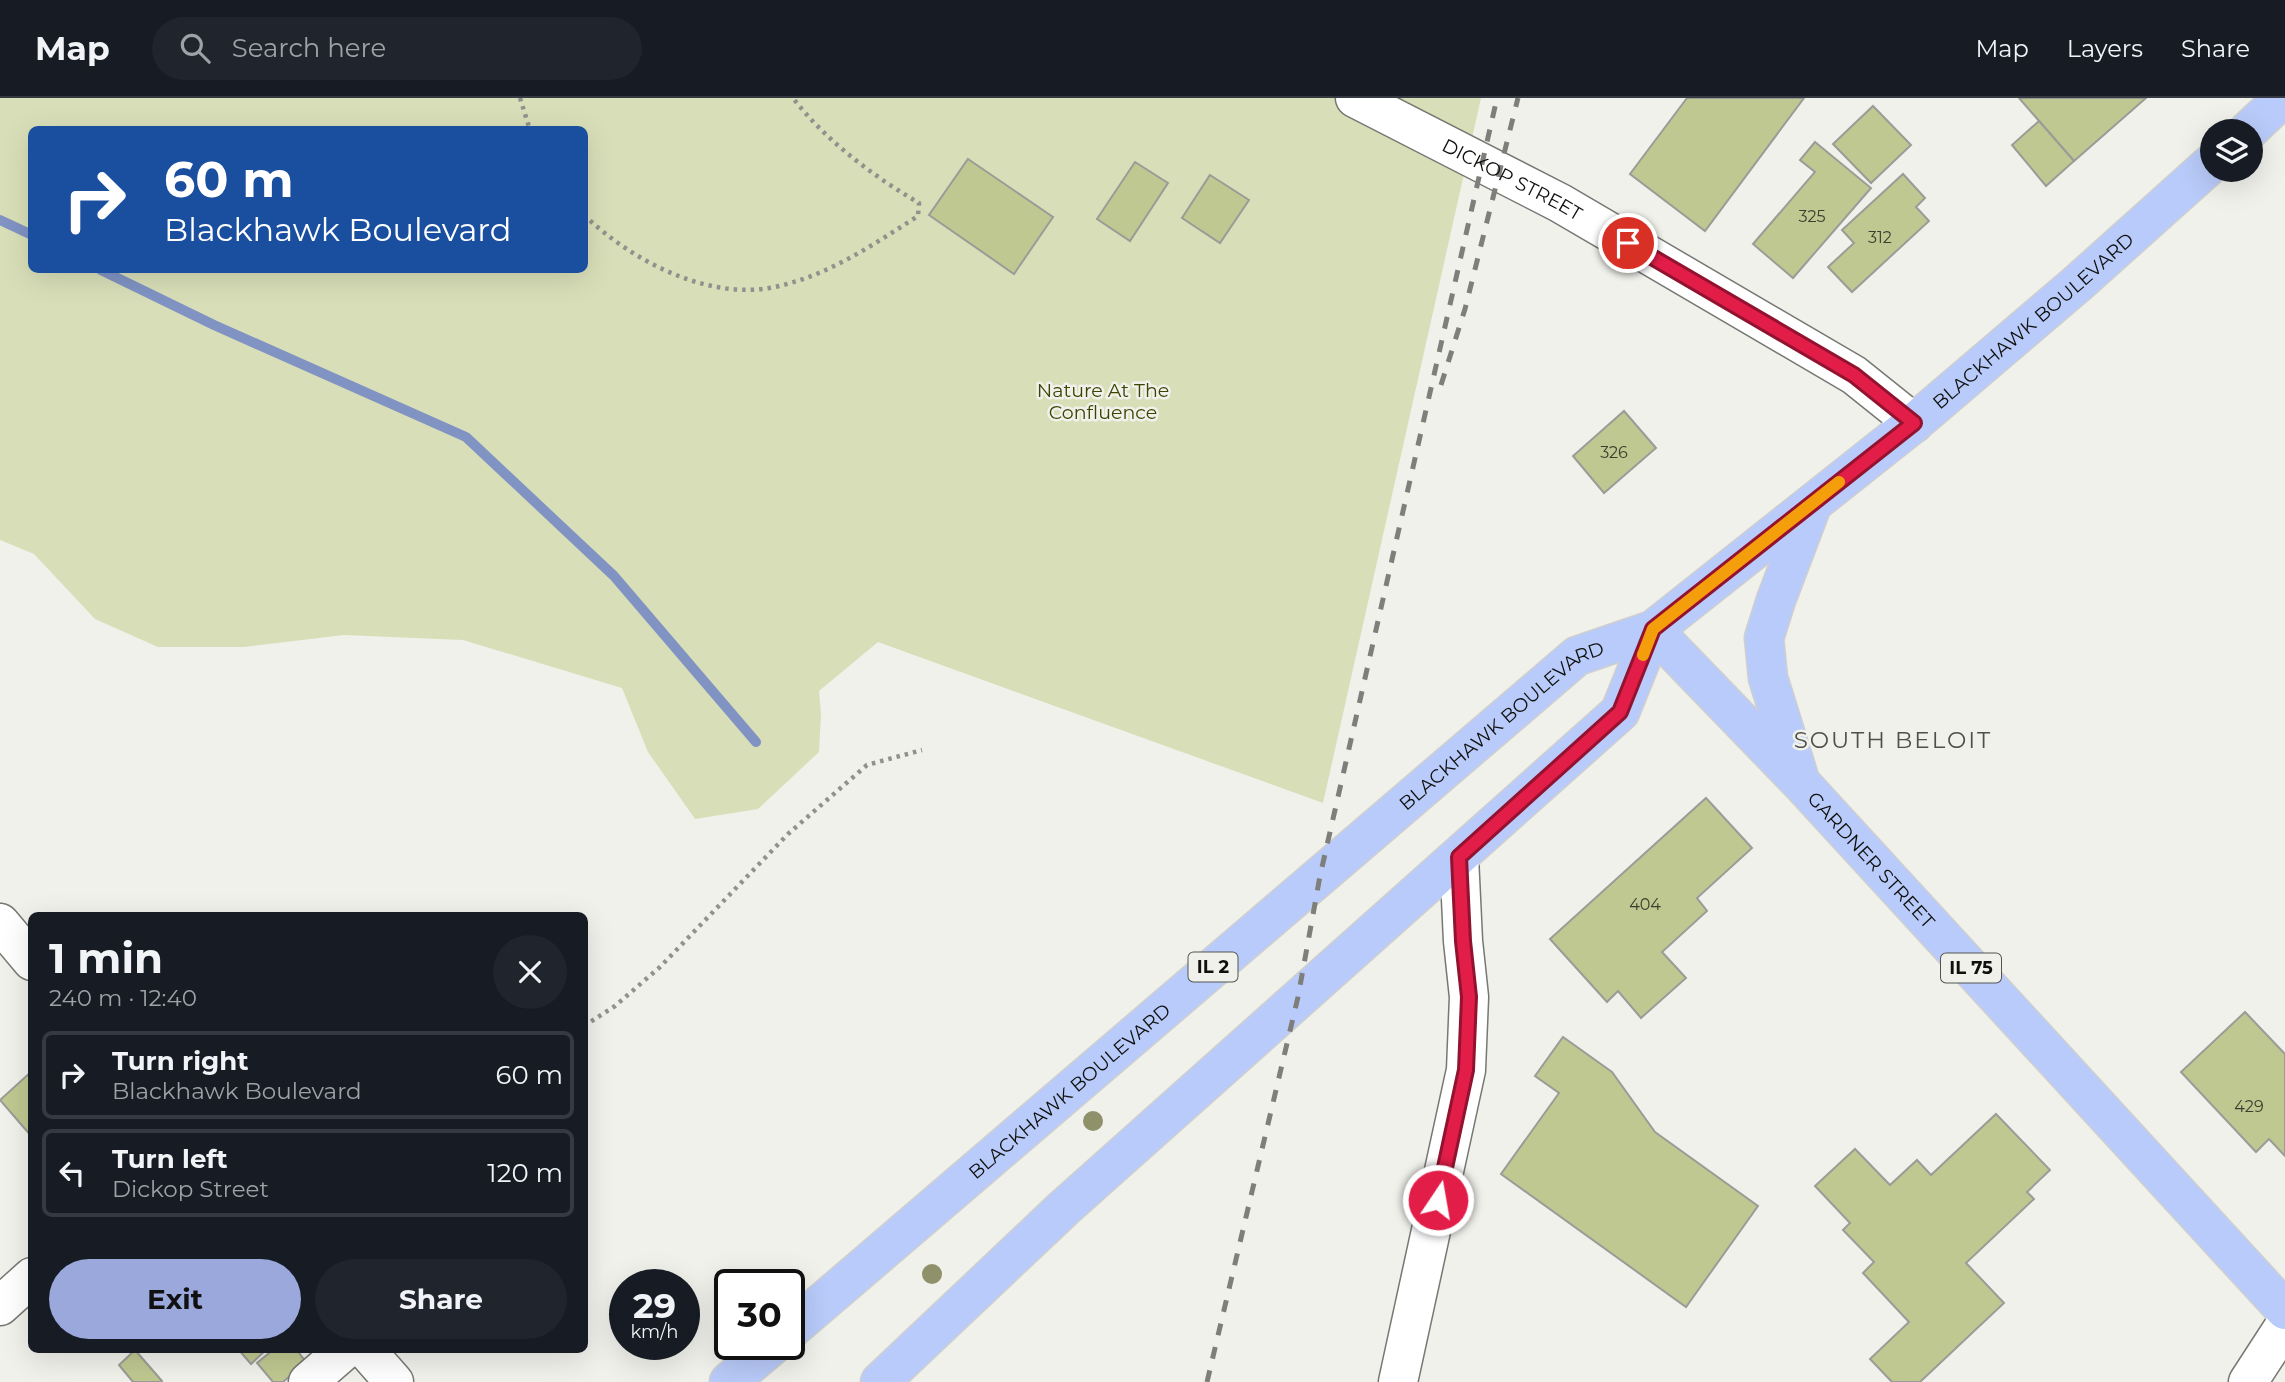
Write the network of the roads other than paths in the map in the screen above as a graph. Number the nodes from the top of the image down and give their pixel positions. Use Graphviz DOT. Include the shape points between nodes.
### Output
graph roads {
  1 [pos="1355,98"];
  2 [pos="2283,98"];
  3 [pos="2261,119"];
  4 [pos="2200,174"];
  5 [pos="1914,423"];
  6 [pos="1813,504"];
  7 [pos="1653,629"];
  8 [pos="1801,783"];
  9 [pos="1459,857"];
  10 [pos="0,923"];
  11 [pos="28,956"];
  12 [pos="28,1281"];
  13 [pos="0,1306"];
  14 [pos="2285,1310"];
  15 [pos="805,1317"];
  16 [pos="2285,1325"];
  17 [pos="341,1353"];
  18 [pos="369,1353"];
  19 [pos="755,1360"];
  20 [pos="308,1382"];
  21 [pos="394,1382"];
  22 [pos="729,1382"];
  23 [pos="880,1382"];
  24 [pos="1398,1382"];
  25 [pos="2248,1382"];
  1 -- 5 [label="street, DICKOP STREET" via="1560,203 1854,375"];
  2 -- 3 [label="main road"];
  4 -- 5 [label="main road, BLACKHAWK BOULEVARD / IL 2"];
  5 -- 6 [label="main road, BLACKHAWK BOULEVARD / IL 2"];
  6 -- 7 [label="main road, BLACKHAWK BOULEVARD / IL 2"];
  6 -- 8 [label="main road" via="1764,638 1768,678"];
  7 -- 8 [label="main road, GARDNER STREET / IL 75"];
  7 -- 9 [label="main road, BLACKHAWK BOULEVARD" via="1620,712"];
  7 -- 15 [label="main road, BLACKHAWK BOULEVARD / IL 2" via="1577,656"];
  8 -- 14 [label="main road, GARDNER STREET / IL 75"];
  9 -- 23 [label="main road, BLACKHAWK BOULEVARD" via="1064,1208"];
  9 -- 24 [label="street" via="1469,997 1466,1070"];
  10 -- 11 [label="street"];
  12 -- 13 [label="street"];
  16 -- 25 [label="street"];
  17 -- 20 [label="street"];
  18 -- 21 [label="street"];
  19 -- 22 [label="main road"];
}
